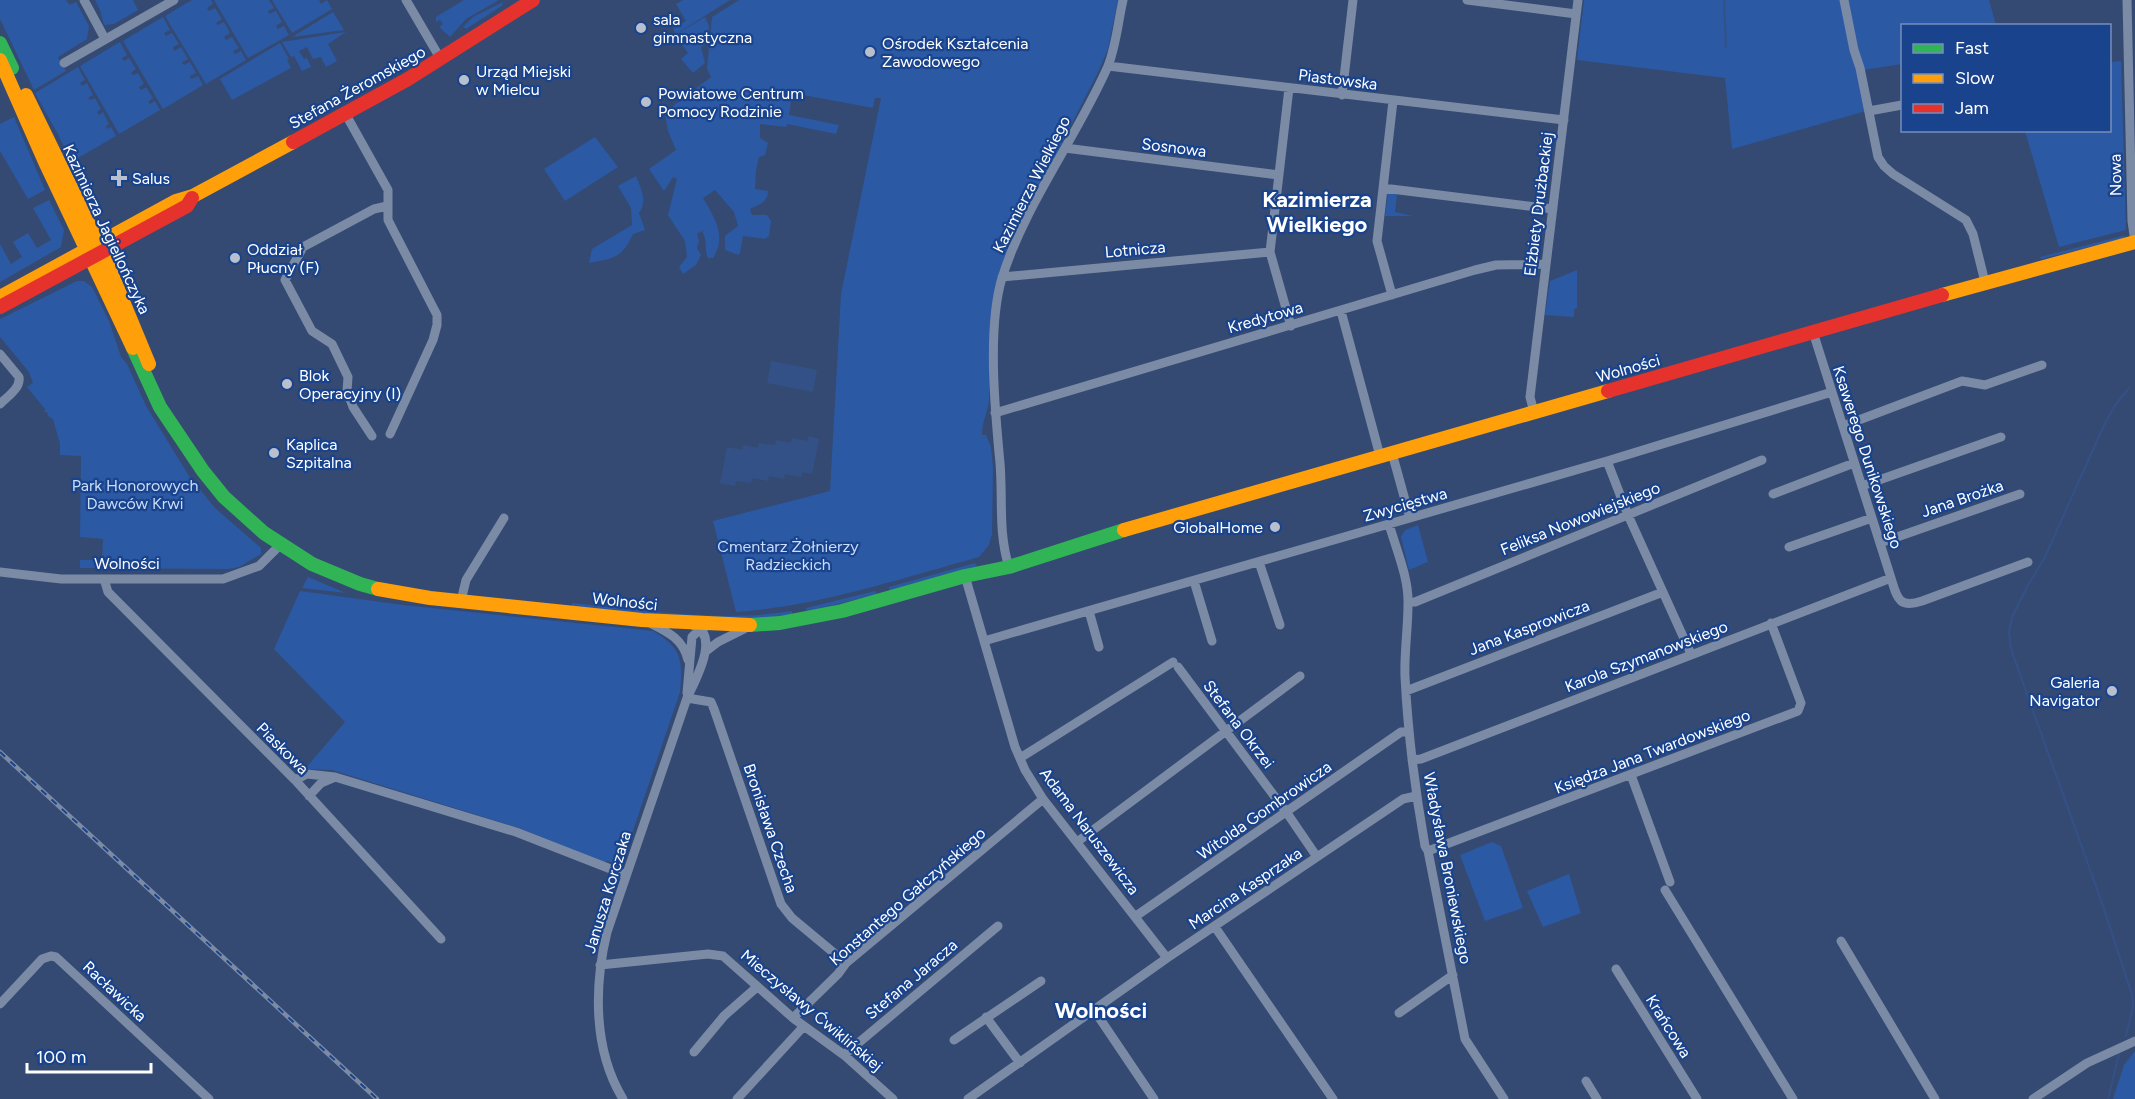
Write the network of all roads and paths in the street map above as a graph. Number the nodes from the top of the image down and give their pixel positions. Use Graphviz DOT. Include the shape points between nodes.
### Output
graph roads {
  1 [pos="84,0"];
  2 [pos="174,0"];
  3 [pos="533,0"];
  4 [pos="1123,0"];
  5 [pos="1353,0"];
  6 [pos="1467,0"];
  7 [pos="1578,0"];
  8 [pos="1844,0"];
  9 [pos="2127,0"];
  10 [pos="411,2"];
  11 [pos="1576,14"];
  12 [pos="105,39"];
  13 [pos="0,43"];
  14 [pos="440,58"];
  15 [pos="0,60"];
  16 [pos="64,63"];
  17 [pos="1108,66"];
  18 [pos="1289,88"];
  19 [pos="1342,95"];
  20 [pos="1393,101"];
  21 [pos="1901,105"];
  22 [pos="1869,111"];
  23 [pos="345,113"];
  24 [pos="1564,120"];
  25 [pos="1065,148"];
  26 [pos="1279,175"];
  27 [pos="1383,188"];
  28 [pos="387,206"];
  29 [pos="1553,208"];
  30 [pos="2135,242"];
  31 [pos="95,251"];
  32 [pos="1270,252"];
  33 [pos="1545,264"];
  34 [pos="1002,277"];
  35 [pos="1985,282"];
  36 [pos="1392,295"];
  37 [pos="0,297"];
  38 [pos="0,307"];
  39 [pos="1341,311"];
  40 [pos="1291,326"];
  41 [pos="1813,332"];
  42 [pos="0,354"];
  43 [pos="2042,365"];
  44 [pos="1832,393"];
  45 [pos="0,404"];
  46 [pos="995,412"];
  47 [pos="1534,412"];
  48 [pos="1843,426"];
  49 [pos="390,434"];
  50 [pos="372,435"];
  51 [pos="2001,437"];
  52 [pos="1386,455"];
  53 [pos="1762,460"];
  54 [pos="1607,461"];
  55 [pos="1854,463"];
  56 [pos="1862,486"];
  57 [pos="1773,494"];
  58 [pos="2020,494"];
  59 [pos="1628,515"];
  60 [pos="504,518"];
  61 [pos="1410,518"];
  62 [pos="1872,518"];
  63 [pos="1389,524"];
  64 [pos="1880,543"];
  65 [pos="283,547"];
  66 [pos="1789,547"];
  67 [pos="1259,562"];
  68 [pos="2028,562"];
  69 [pos="1008,563"];
  70 [pos="0,572"];
  71 [pos="965,576"];
  72 [pos="1890,578"];
  73 [pos="104,579"];
  74 [pos="1194,581"];
  75 [pos="1663,592"];
  76 [pos="460,601"];
  77 [pos="1409,602"];
  78 [pos="1089,611"];
  79 [pos="642,620"];
  80 [pos="1771,623"];
  81 [pos="757,625"];
  82 [pos="1280,625"];
  83 [pos="695,627"];
  84 [pos="984,641"];
  85 [pos="1212,641"];
  86 [pos="1099,647"];
  87 [pos="705,652"];
  88 [pos="1691,654"];
  89 [pos="690,666"];
  90 [pos="1300,676"];
  91 [pos="1406,691"];
  92 [pos="687,698"];
  93 [pos="1225,730"];
  94 [pos="1409,731"];
  95 [pos="1020,758"];
  96 [pos="1412,760"];
  97 [pos="1631,774"];
  98 [pos="335,777"];
  99 [pos="295,780"];
  100 [pos="309,796"];
  101 [pos="1416,796"];
  102 [pos="1043,799"];
  103 [pos="1287,813"];
  104 [pos="1077,842"];
  105 [pos="1428,851"];
  106 [pos="1317,857"];
  107 [pos="626,875"];
  108 [pos="1136,916"];
  109 [pos="998,926"];
  110 [pos="1215,927"];
  111 [pos="441,939"];
  112 [pos="1841,941"];
  113 [pos="1167,958"];
  114 [pos="846,963"];
  115 [pos="600,965"];
  116 [pos="1616,969"];
  117 [pos="1453,975"];
  118 [pos="1041,981"];
  119 [pos="757,987"];
  120 [pos="0,1004"];
  121 [pos="1094,1010"];
  122 [pos="1399,1013"];
  123 [pos="986,1017"];
  124 [pos="793,1018"];
  125 [pos="804,1026"];
  126 [pos="954,1040"];
  127 [pos="2135,1041"];
  128 [pos="694,1052"];
  129 [pos="844,1055"];
  130 [pos="1020,1063"];
  131 [pos="1586,1081"];
  132 [pos="209,1099"];
  133 [pos="623,1099"];
  134 [pos="737,1099"];
  135 [pos="893,1099"];
  136 [pos="968,1099"];
  137 [pos="1154,1099"];
  138 [pos="1333,1099"];
  139 [pos="1504,1099"];
  140 [pos="1597,1099"];
  141 [pos="1697,1099"];
  142 [pos="1793,1099"];
  143 [pos="1935,1099"];
  144 [pos="2033,1099"];
  1 -- 12 [label="street"];
  2 -- 12 [label="street"];
  3 -- 14 [label="main road, Stefana Żeromskiego"];
  4 -- 17 [label="street, Kazimierza Wielkiego"];
  5 -- 19 [label="street"];
  6 -- 11 [label="street"];
  7 -- 11 [label="street, Elżbiety Drużbackiej"];
  8 -- 22 [label="street"];
  9 -- 30 [label="street, Nowa"];
  10 -- 14 [label="street"];
  11 -- 24 [label="street, Elżbiety Drużbackiej"];
  12 -- 16 [label="street"];
  13 -- 31 [label="main road, Kazimierza Jagiellończyka"];
  14 -- 23 [label="main road, Stefana Żeromskiego"];
  15 -- 31 [label="main road, Kazimierza Jagiellończyka" via="45,162"];
  17 -- 18 [label="street, Piastowska"];
  17 -- 25 [label="street, Kazimierza Wielkiego"];
  18 -- 19 [label="street, Piastowska"];
  18 -- 26 [label="street"];
  19 -- 20 [label="street, Piastowska"];
  20 -- 24 [label="street, Piastowska"];
  20 -- 27 [label="street"];
  21 -- 22 [label="street"];
  22 -- 35 [label="street" via="1884,166 1966,220"];
  23 -- 28 [label="street" via="388,190"];
  23 -- 31 [label="main road, Stefana Żeromskiego" via="193,196 187,206"];
  24 -- 29 [label="street, Elżbiety Drużbackiej"];
  25 -- 26 [label="street, Sosnowa"];
  25 -- 34 [label="street, Kazimierza Wielkiego"];
  26 -- 32 [label="street"];
  27 -- 29 [label="street"];
  27 -- 36 [label="street" via="1377,241"];
  28 -- 49 [label="street" via="388,220 437,315 426,358"];
  28 -- 50 [label="street" via="374,209 303,247 285,280 312,331 332,344 348,377 346,391"];
  29 -- 33 [label="street, Elżbiety Drużbackiej"];
  30 -- 35 [label="main road, Wolności"];
  31 -- 37 [label="main road, Stefana Żeromskiego"];
  31 -- 38 [label="main road, Stefana Żeromskiego"];
  31 -- 65 [label="main road, Kazimierza Jagiellończyka" via="177,433 224,496"];
  32 -- 34 [label="street, Lotnicza"];
  32 -- 40 [label="street"];
  33 -- 36 [label="street, Kredytowa" via="1496,265"];
  33 -- 47 [label="street, Elżbiety Drużbackiej" via="1530,397"];
  34 -- 46 [label="street, Kazimierza Wielkiego" via="996,316"];
  35 -- 41 [label="main road, Wolności"];
  36 -- 39 [label="street, Kredytowa"];
  39 -- 40 [label="street, Kredytowa"];
  39 -- 52 [label="street"];
  40 -- 46 [label="street, Kredytowa"];
  41 -- 44 [label="street, Ksawerego Dunikowskiego"];
  41 -- 47 [label="main road, Wolności"];
  42 -- 45 [label="street" via="20,381"];
  43 -- 48 [label="street" via="1984,385 1962,381"];
  44 -- 48 [label="street, Ksawerego Dunikowskiego"];
  44 -- 54 [label="street, Zwycięstwa"];
  46 -- 69 [label="street, Kazimierza Wielkiego" via="1002,535"];
  47 -- 52 [label="main road, Wolności"];
  48 -- 55 [label="street, Ksawerego Dunikowskiego"];
  51 -- 56 [label="street"];
  52 -- 61 [label="street"];
  52 -- 69 [label="main road, Wolności" via="1130,528 1077,538"];
  53 -- 59 [label="street, Feliksa Nowowiejskiego"];
  54 -- 59 [label="street"];
  54 -- 61 [label="street, Zwycięstwa"];
  55 -- 56 [label="street, Ksawerego Dunikowskiego"];
  55 -- 57 [label="street"];
  56 -- 62 [label="street, Ksawerego Dunikowskiego"];
  58 -- 64 [label="street, Jana Brożka"];
  59 -- 75 [label="street"];
  59 -- 77 [label="street, Feliksa Nowowiejskiego"];
  60 -- 76 [label="street" via="466,580"];
  61 -- 63 [label="street, Zwycięstwa"];
  62 -- 64 [label="street, Ksawerego Dunikowskiego"];
  62 -- 66 [label="street"];
  63 -- 67 [label="street, Zwycięstwa"];
  63 -- 77 [label="street, Władysława Broniewskiego"];
  64 -- 72 [label="street, Ksawerego Dunikowskiego"];
  65 -- 73 [label="street, Wolności" via="259,566 224,579"];
  65 -- 76 [label="main road, Wolności" via="360,584"];
  67 -- 74 [label="street, Zwycięstwa"];
  67 -- 82 [label="street"];
  68 -- 72 [label="street, Ksawerego Dunikowskiego" via="1910,605 1903,604"];
  69 -- 71 [label="main road, Wolności"];
  70 -- 73 [label="street, Wolności"];
  71 -- 81 [label="main road, Wolności" via="842,611"];
  71 -- 84 [label="street, Adama Naruszewicza"];
  72 -- 80 [label="street, Karola Szymanowskiego"];
  73 -- 99 [label="street, Piaskowa" via="108,592"];
  74 -- 78 [label="street, Zwycięstwa"];
  74 -- 85 [label="street"];
  75 -- 88 [label="street"];
  75 -- 91 [label="street, Jana Kasprowicza"];
  76 -- 79 [label="main road, Wolności"];
  77 -- 91 [label="street, Władysława Broniewskiego"];
  78 -- 84 [label="street, Zwycięstwa"];
  78 -- 86 [label="street"];
  79 -- 83 [label="main road, Wolności"];
  79 -- 89 [label="street" via="672,634"];
  80 -- 88 [label="street, Karola Szymanowskiego"];
  80 -- 97 [label="street, Księdza Jana Twardowskiego" via="1801,703 1798,711"];
  81 -- 83 [label="main road, Wolności"];
  81 -- 87 [label="street" via="734,633"];
  83 -- 87 [label="street" via="705,637"];
  83 -- 89 [label="street, Janusza Korczaka"];
  84 -- 95 [label="street, Adama Naruszewicza"];
  87 -- 92 [label="street, Janusza Korczaka"];
  88 -- 96 [label="street, Karola Szymanowskiego"];
  89 -- 92 [label="street, Janusza Korczaka"];
  90 -- 93 [label="street"];
  91 -- 94 [label="street, Władysława Broniewskiego"];
  92 -- 107 [label="street, Janusza Korczaka"];
  92 -- 114 [label="street, Bronisława Czecha" via="711,702 781,904"];
  93 -- 95 [label="street, Stefana Okrzei" via="1175,664"];
  93 -- 103 [label="street, Stefana Okrzei"];
  93 -- 104 [label="street"];
  94 -- 96 [label="street, Władysława Broniewskiego"];
  94 -- 103 [label="street, Witolda Gombrowicza" via="1401,732"];
  95 -- 102 [label="street, Adama Naruszewicza"];
  96 -- 101 [label="street, Władysława Broniewskiego"];
  97 -- 105 [label="street, Księdza Jana Twardowskiego"];
  97 -- 142 [label="street" via="1668,886"];
  98 -- 99 [label="street" via="308,774"];
  98 -- 100 [label="street" via="321,783"];
  98 -- 107 [label="street" via="516,832"];
  99 -- 100 [label="street, Piaskowa"];
  100 -- 111 [label="street, Piaskowa"];
  101 -- 105 [label="street, Władysława Broniewskiego"];
  101 -- 106 [label="street, Marcina Kasprzaka" via="1403,800"];
  102 -- 104 [label="street, Adama Naruszewicza"];
  102 -- 114 [label="street, Konstantego Gałczyńskiego"];
  103 -- 106 [label="street, Stefana Okrzei"];
  103 -- 108 [label="street, Witolda Gombrowicza"];
  104 -- 108 [label="street, Adama Naruszewicza"];
  105 -- 117 [label="street, Władysława Broniewskiego"];
  106 -- 110 [label="street, Marcina Kasprzaka"];
  107 -- 115 [label="street, Janusza Korczaka"];
  108 -- 113 [label="street, Adama Naruszewicza"];
  109 -- 129 [label="street, Stefana Jaracza"];
  110 -- 113 [label="street, Marcina Kasprzaka"];
  110 -- 138 [label="street"];
  112 -- 143 [label="street"];
  113 -- 121 [label="street, Marcina Kasprzaka"];
  114 -- 124 [label="street, Konstantego Gałczyńskiego"];
  115 -- 119 [label="street, Mieczysławy Ćwiklińskiej" via="708,954 723,956"];
  115 -- 133 [label="street, Janusza Korczaka" via="597,992 601,1034 610,1070"];
  116 -- 141 [label="street, Krańcowa"];
  117 -- 122 [label="street"];
  117 -- 139 [label="street, Władysława Broniewskiego" via="1465,1039"];
  118 -- 123 [label="street"];
  119 -- 124 [label="street, Mieczysławy Ćwiklińskiej"];
  119 -- 128 [label="street" via="724,1016"];
  120 -- 132 [label="street, Racławicka" via="42,959 56,957"];
  121 -- 130 [label="street, Marcina Kasprzaka"];
  121 -- 137 [label="street"];
  123 -- 126 [label="street"];
  123 -- 130 [label="street"];
  124 -- 125 [label="street, Mieczysławy Ćwiklińskiej"];
  125 -- 129 [label="street, Mieczysławy Ćwiklińskiej"];
  125 -- 134 [label="street"];
  127 -- 144 [label="street" via="2087,1063"];
  129 -- 135 [label="street, Mieczysławy Ćwiklińskiej"];
  130 -- 136 [label="street, Marcina Kasprzaka"];
  131 -- 140 [label="street"];
}
